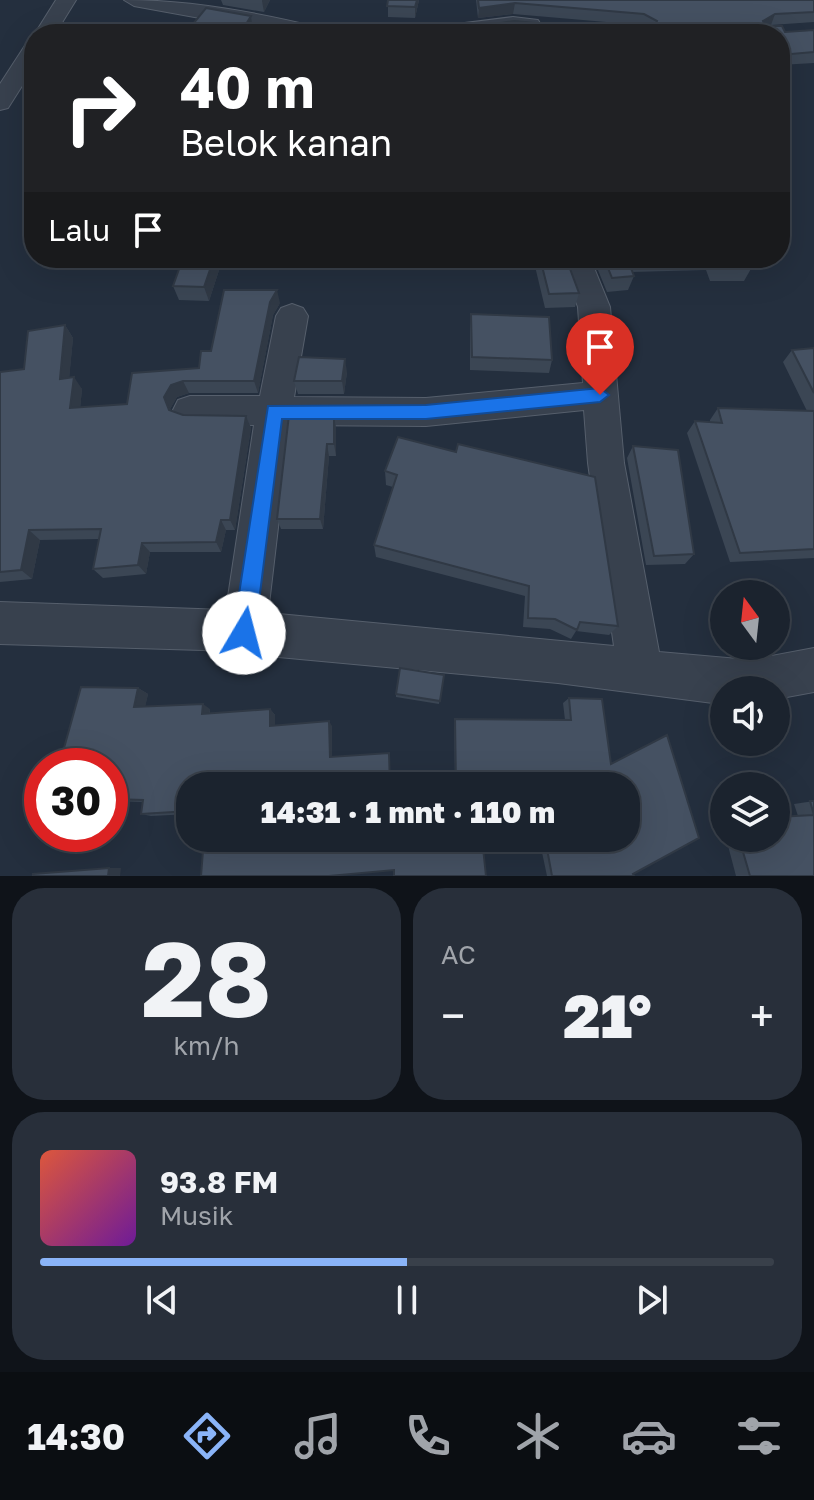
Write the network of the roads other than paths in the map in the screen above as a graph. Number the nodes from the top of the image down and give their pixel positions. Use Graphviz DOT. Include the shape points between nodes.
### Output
graph roads {
  1 [pos="66,0"];
  2 [pos="134,0"];
  3 [pos="508,0"];
  4 [pos="513,23"];
  5 [pos="50,24"];
  6 [pos="272,24"];
  7 [pos="506,24"];
  8 [pos="522,24"];
  9 [pos="24,65"];
  10 [pos="0,103"];
  11 [pos="579,268"];
  12 [pos="292,316"];
  13 [pos="600,395"];
  14 [pos="190,410"];
  15 [pos="274,412"];
  16 [pos="0,623"];
  17 [pos="244,633"];
  18 [pos="814,670"];
  19 [pos="640,672"];
  1 -- 5 [label="street"];
  2 -- 6 [label="street"];
  3 -- 4 [label="street"];
  4 -- 7 [label="street"];
  4 -- 8 [label="street"];
  9 -- 10 [label="street"];
  11 -- 13 [label="street" via="594,307"];
  12 -- 15 [label="street"];
  13 -- 15 [label="street" via="426,412"];
  13 -- 19 [label="street"];
  14 -- 15 [label="street"];
  15 -- 17 [label="street"];
  16 -- 17 [label="street"];
  17 -- 19 [label="street"];
  18 -- 19 [label="street" via="750,682"];
}
